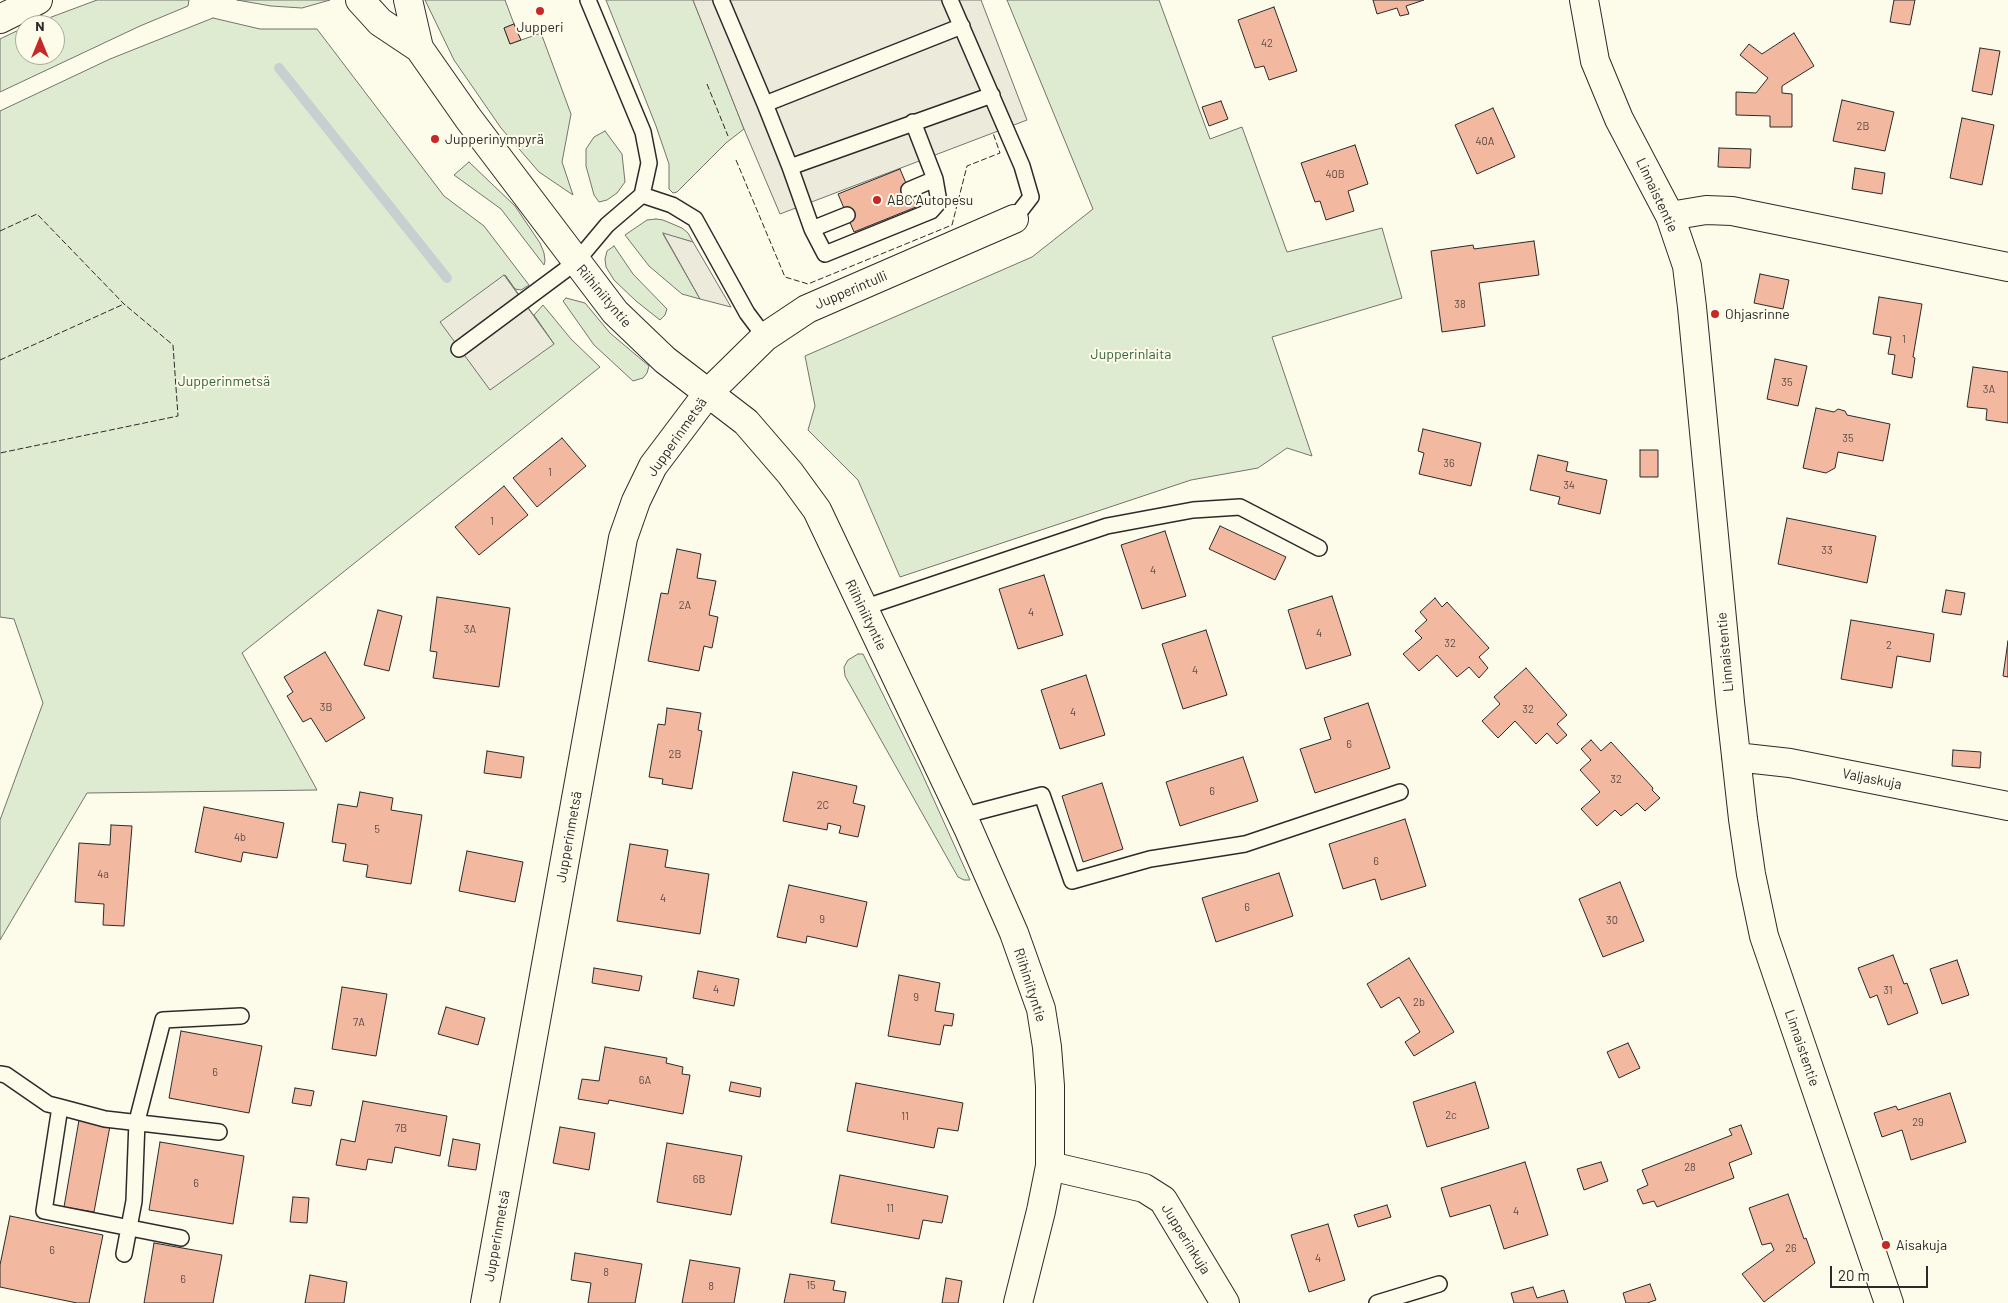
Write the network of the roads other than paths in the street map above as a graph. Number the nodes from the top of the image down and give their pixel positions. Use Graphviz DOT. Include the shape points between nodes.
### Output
graph roads {
  1 [pos="38,0"];
  2 [pos="360,0"];
  3 [pos="408,0"];
  4 [pos="588,0"];
  5 [pos="721,0"];
  6 [pos="950,0"];
  7 [pos="1584,0"];
  8 [pos="0,19"];
  9 [pos="962,26"];
  10 [pos="420,48"];
  11 [pos="992,95"];
  12 [pos="765,104"];
  13 [pos="913,122"];
  14 [pos="790,167"];
  15 [pos="935,179"];
  16 [pos="909,190"];
  17 [pos="642,195"];
  18 [pos="847,215"];
  19 [pos="1670,216"];
  20 [pos="1014,219"];
  21 [pos="812,229"];
  22 [pos="576,262"];
  23 [pos="2008,267"];
  24 [pos="765,337"];
  25 [pos="459,349"];
  26 [pos="708,393"];
  27 [pos="1319,548"];
  28 [pos="863,608"];
  29 [pos="1736,757"];
  30 [pos="1400,792"];
  31 [pos="2008,806"];
  32 [pos="962,816"];
  33 [pos="241,1016"];
  34 [pos="0,1074"];
  35 [pos="60,1107"];
  36 [pos="137,1121"];
  37 [pos="219,1132"];
  38 [pos="1050,1166"];
  39 [pos="129,1228"];
  40 [pos="181,1238"];
  41 [pos="124,1254"];
  42 [pos="1439,1284"];
  43 [pos="485,1303"];
  44 [pos="1018,1303"];
  45 [pos="1225,1303"];
  46 [pos="1377,1303"];
  47 [pos="1889,1303"];
  1 -- 8 [label="street"];
  2 -- 10 [label="street, Riihiniityntie" via="380,22"];
  3 -- 10 [label="street, Riihiniityntie"];
  4 -- 17 [label="lane" via="643,132 649,163"];
  5 -- 12 [label="lane"];
  6 -- 9 [label="lane"];
  7 -- 19 [label="street, Linnaistentie" via="1595,61 1620,119"];
  9 -- 11 [label="lane"];
  9 -- 12 [label="lane"];
  10 -- 22 [label="street, Riihiniityntie"];
  11 -- 13 [label="lane"];
  11 -- 20 [label="lane" via="1022,166 1031,197"];
  12 -- 14 [label="lane"];
  13 -- 14 [label="lane"];
  13 -- 15 [label="lane"];
  14 -- 21 [label="lane"];
  15 -- 16 [label="lane"];
  15 -- 21 [label="lane" via="939,202 930,211 825,254"];
  17 -- 22 [label="lane" via="607,225"];
  17 -- 24 [label="lane" via="672,205 695,219 747,313"];
  18 -- 21 [label="lane"];
  19 -- 23 [label="street" via="1706,210 1732,211"];
  19 -- 29 [label="street, Linnaistentie" via="1687,266"];
  20 -- 24 [label="street, Jupperintulli" via="807,309"];
  22 -- 25 [label="lane"];
  22 -- 26 [label="street, Riihiniityntie" via="615,312 665,360"];
  24 -- 26 [label="street, Jupperintulli"];
  26 -- 28 [label="street, Riihiniityntie" via="746,422 817,510"];
  26 -- 43 [label="street, Jupperinmetsä" via="653,466 623,538"];
  27 -- 28 [label="lane" via="1240,507 1193,510 1107,526"];
  28 -- 32 [label="street, Riihiniityntie"];
  29 -- 31 [label="street, Valjaskuja" via="1790,763"];
  29 -- 47 [label="street, Linnaistentie" via="1751,874 1764,936"];
  30 -- 32 [label="lane" via="1245,844 1150,859 1072,881 1042,794"];
  32 -- 38 [label="street, Riihiniityntie" via="1014,933 1040,1009 1050,1086"];
  33 -- 36 [label="lane" via="163,1020"];
  34 -- 35 [label="lane" via="48,1104"];
  35 -- 36 [label="lane" via="105,1118"];
  35 -- 39 [label="lane" via="44,1211"];
  36 -- 37 [label="lane"];
  36 -- 39 [label="lane" via="134,1200"];
  38 -- 44 [label="street, Riihiniityntie"];
  38 -- 45 [label="street, Jupperinkuja" via="1144,1188 1163,1200"];
  39 -- 40 [label="lane"];
  39 -- 41 [label="lane"];
  42 -- 46 [label="lane"];
}
